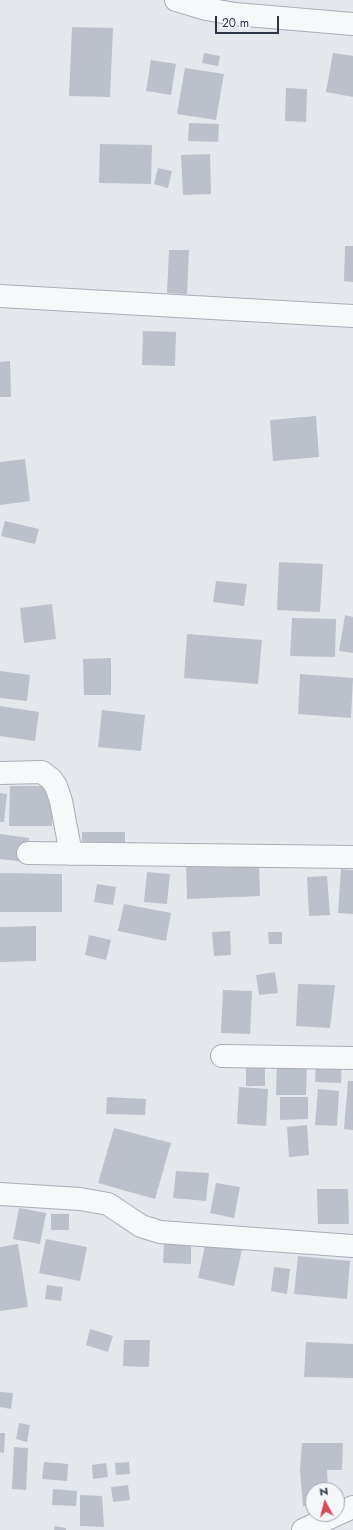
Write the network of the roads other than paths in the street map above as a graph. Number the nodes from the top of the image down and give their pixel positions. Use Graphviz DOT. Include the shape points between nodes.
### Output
graph roads {
  1 [pos="176,0"];
  2 [pos="353,24"];
  3 [pos="0,296"];
  4 [pos="353,316"];
  5 [pos="0,773"];
  6 [pos="28,853"];
  7 [pos="71,854"];
  8 [pos="353,857"];
  9 [pos="222,1056"];
  10 [pos="353,1058"];
  11 [pos="0,1194"];
  12 [pos="353,1246"];
  13 [pos="353,1507"];
  14 [pos="303,1530"];
  1 -- 2 [label="street" via="235,14"];
  3 -- 4 [label="street"];
  5 -- 7 [label="street" via="42,772 51,779 61,802"];
  6 -- 7 [label="street"];
  7 -- 8 [label="street"];
  9 -- 10 [label="street"];
  11 -- 12 [label="street" via="80,1199 108,1204 141,1226 160,1232"];
  13 -- 14 [label="street"];
}
